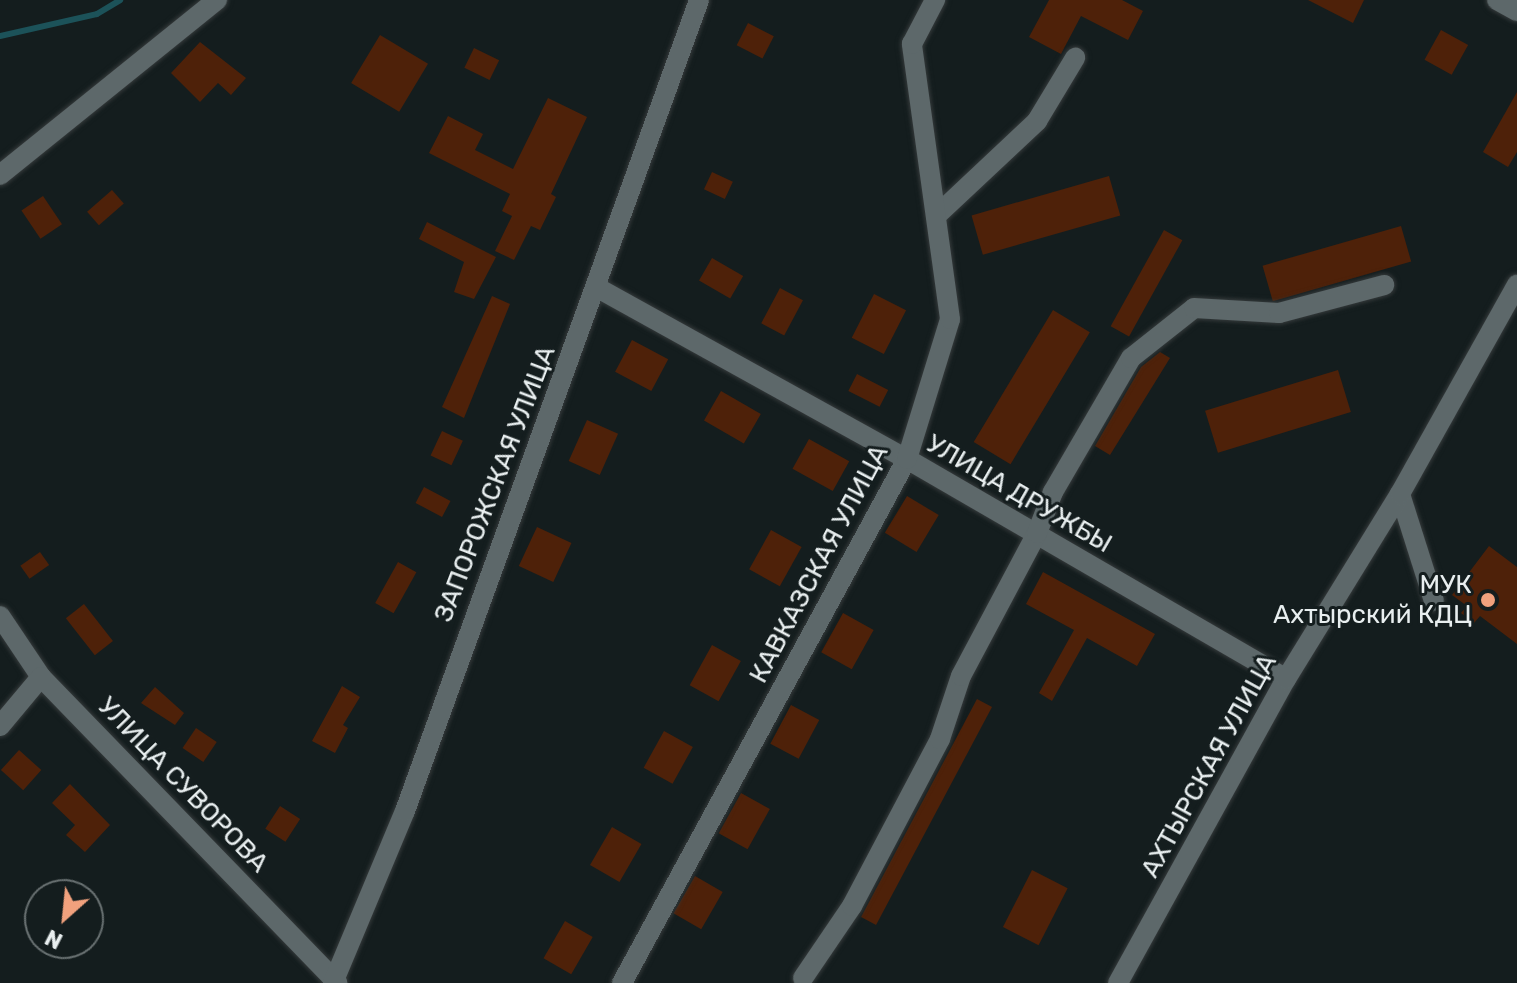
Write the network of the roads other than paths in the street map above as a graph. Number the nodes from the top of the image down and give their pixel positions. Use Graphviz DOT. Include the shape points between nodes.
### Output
graph roads {
  1 [pos="217,0"];
  2 [pos="935,0"];
  3 [pos="1497,0"];
  4 [pos="697,1"];
  5 [pos="1517,11"];
  6 [pos="1075,58"];
  7 [pos="0,175"];
  8 [pos="936,216"];
  9 [pos="1384,285"];
  10 [pos="1517,285"];
  11 [pos="598,288"];
  12 [pos="907,459"];
  13 [pos="1400,494"];
  14 [pos="1037,533"];
  15 [pos="1434,601"];
  16 [pos="0,616"];
  17 [pos="41,677"];
  18 [pos="1286,679"];
  19 [pos="0,726"];
  20 [pos="803,978"];
  21 [pos="336,982"];
  22 [pos="622,983"];
  23 [pos="1118,983"];
  1 -- 7 [label="street"];
  2 -- 8 [label="street, КАВКАЗСКАЯ УЛИЦА" via="912,44"];
  3 -- 5 [label="street"];
  4 -- 11 [label="street, ЗАПОРОЖСКАЯ УЛИЦА"];
  6 -- 8 [label="street" via="1037,121"];
  8 -- 12 [label="street, КАВКАЗСКАЯ УЛИЦА" via="950,319"];
  9 -- 14 [label="street" via="1279,313 1194,308 1131,358 1053,492"];
  10 -- 13 [label="street, АХТЫРСКАЯ УЛИЦА"];
  11 -- 12 [label="street, УЛИЦА ДРУЖБЫ"];
  11 -- 21 [label="street, ЗАПОРОЖСКАЯ УЛИЦА" via="469,626 405,811"];
  12 -- 14 [label="street, УЛИЦА ДРУЖБЫ"];
  12 -- 22 [label="street, КАВКАЗСКАЯ УЛИЦА"];
  13 -- 15 [label="street"];
  13 -- 18 [label="street, АХТЫРСКАЯ УЛИЦА"];
  14 -- 18 [label="street, УЛИЦА ДРУЖБЫ"];
  14 -- 20 [label="street" via="961,676 940,739 911,795 852,906"];
  16 -- 17 [label="street, УЛИЦА СУВОРОВА"];
  17 -- 19 [label="street"];
  17 -- 21 [label="street, УЛИЦА СУВОРОВА"];
  18 -- 23 [label="street, АХТЫРСКАЯ УЛИЦА"];
}
